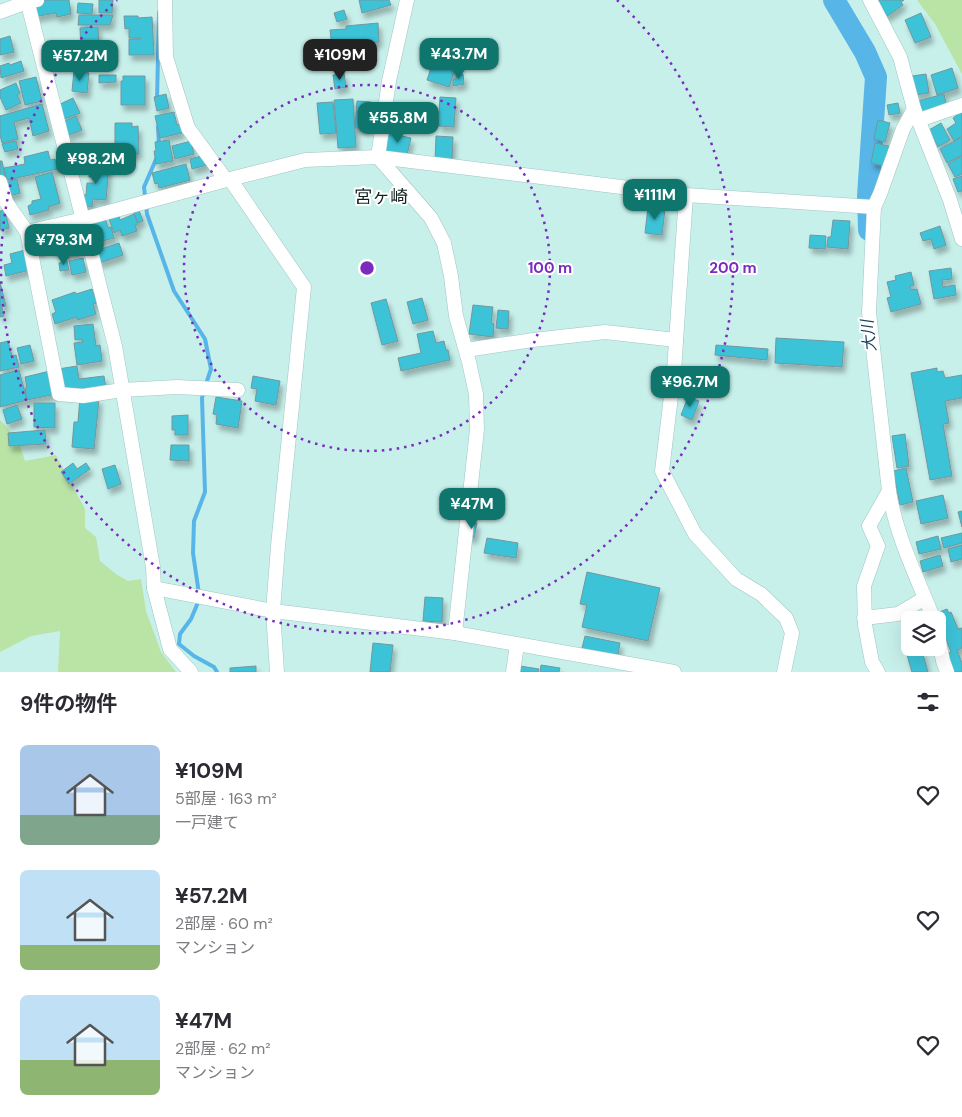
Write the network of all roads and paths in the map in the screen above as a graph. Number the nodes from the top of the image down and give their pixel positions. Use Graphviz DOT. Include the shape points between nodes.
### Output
graph roads {
  1 [pos="165,0"];
  2 [pos="406,0"];
  3 [pos="870,0"];
  4 [pos="30,1"];
  5 [pos="0,12"];
  6 [pos="962,105"];
  7 [pos="917,115"];
  8 [pos="378,157"];
  9 [pos="228,179"];
  10 [pos="0,182"];
  11 [pos="686,195"];
  12 [pos="874,207"];
  13 [pos="83,219"];
  14 [pos="27,232"];
  15 [pos="962,240"];
  16 [pos="676,340"];
  17 [pos="466,350"];
  18 [pos="122,390"];
  19 [pos="238,390"];
  20 [pos="889,491"];
  21 [pos="154,588"];
  22 [pos="925,598"];
  23 [pos="273,611"];
  24 [pos="930,611"];
  25 [pos="864,618"];
  26 [pos="455,634"];
  27 [pos="517,645"];
  28 [pos="942,656"];
  29 [pos="191,672"];
  30 [pos="277,672"];
  31 [pos="512,672"];
  32 [pos="674,672"];
  33 [pos="784,672"];
  34 [pos="878,672"];
  35 [pos="947,672"];
  1 -- 9 [label="street" via="166,57 188,128"];
  2 -- 8 [label="street" via="389,81"];
  3 -- 7 [label="street" via="900,57"];
  4 -- 5 [label="street"];
  4 -- 13 [label="street"];
  6 -- 7 [label="street"];
  7 -- 12 [label="street" via="903,129"];
  7 -- 15 [label="street"];
  8 -- 9 [label="street" via="305,160"];
  8 -- 11 [label="street"];
  8 -- 17 [label="street" via="431,218 444,243 456,316"];
  9 -- 13 [label="street"];
  9 -- 23 [label="street" via="304,287"];
  10 -- 14 [label="street" via="6,202"];
  11 -- 12 [label="street"];
  11 -- 16 [label="street"];
  12 -- 20 [label="street" via="869,312"];
  13 -- 14 [label="street"];
  13 -- 18 [label="street" via="115,346"];
  14 -- 18 [label="street" via="58,394 83,396"];
  16 -- 17 [label="street" via="604,332"];
  16 -- 33 [label="street" via="662,471 695,534 736,578 786,618 792,633"];
  17 -- 26 [label="street" via="476,394 477,430"];
  18 -- 19 [label="street"];
  18 -- 21 [label="street"];
  20 -- 22 [label="street" via="892,512"];
  20 -- 25 [label="street" via="869,526 878,546 864,586"];
  21 -- 23 [label="street"];
  21 -- 29 [label="street" via="170,649"];
  22 -- 24 [label="street"];
  22 -- 25 [label="street" via="898,614"];
  23 -- 26 [label="street"];
  23 -- 30 [label="street"];
  25 -- 34 [label="street" via="872,662"];
  26 -- 27 [label="street"];
  27 -- 31 [label="street"];
  27 -- 32 [label="street"];
  28 -- 35 [label="street"];
}
